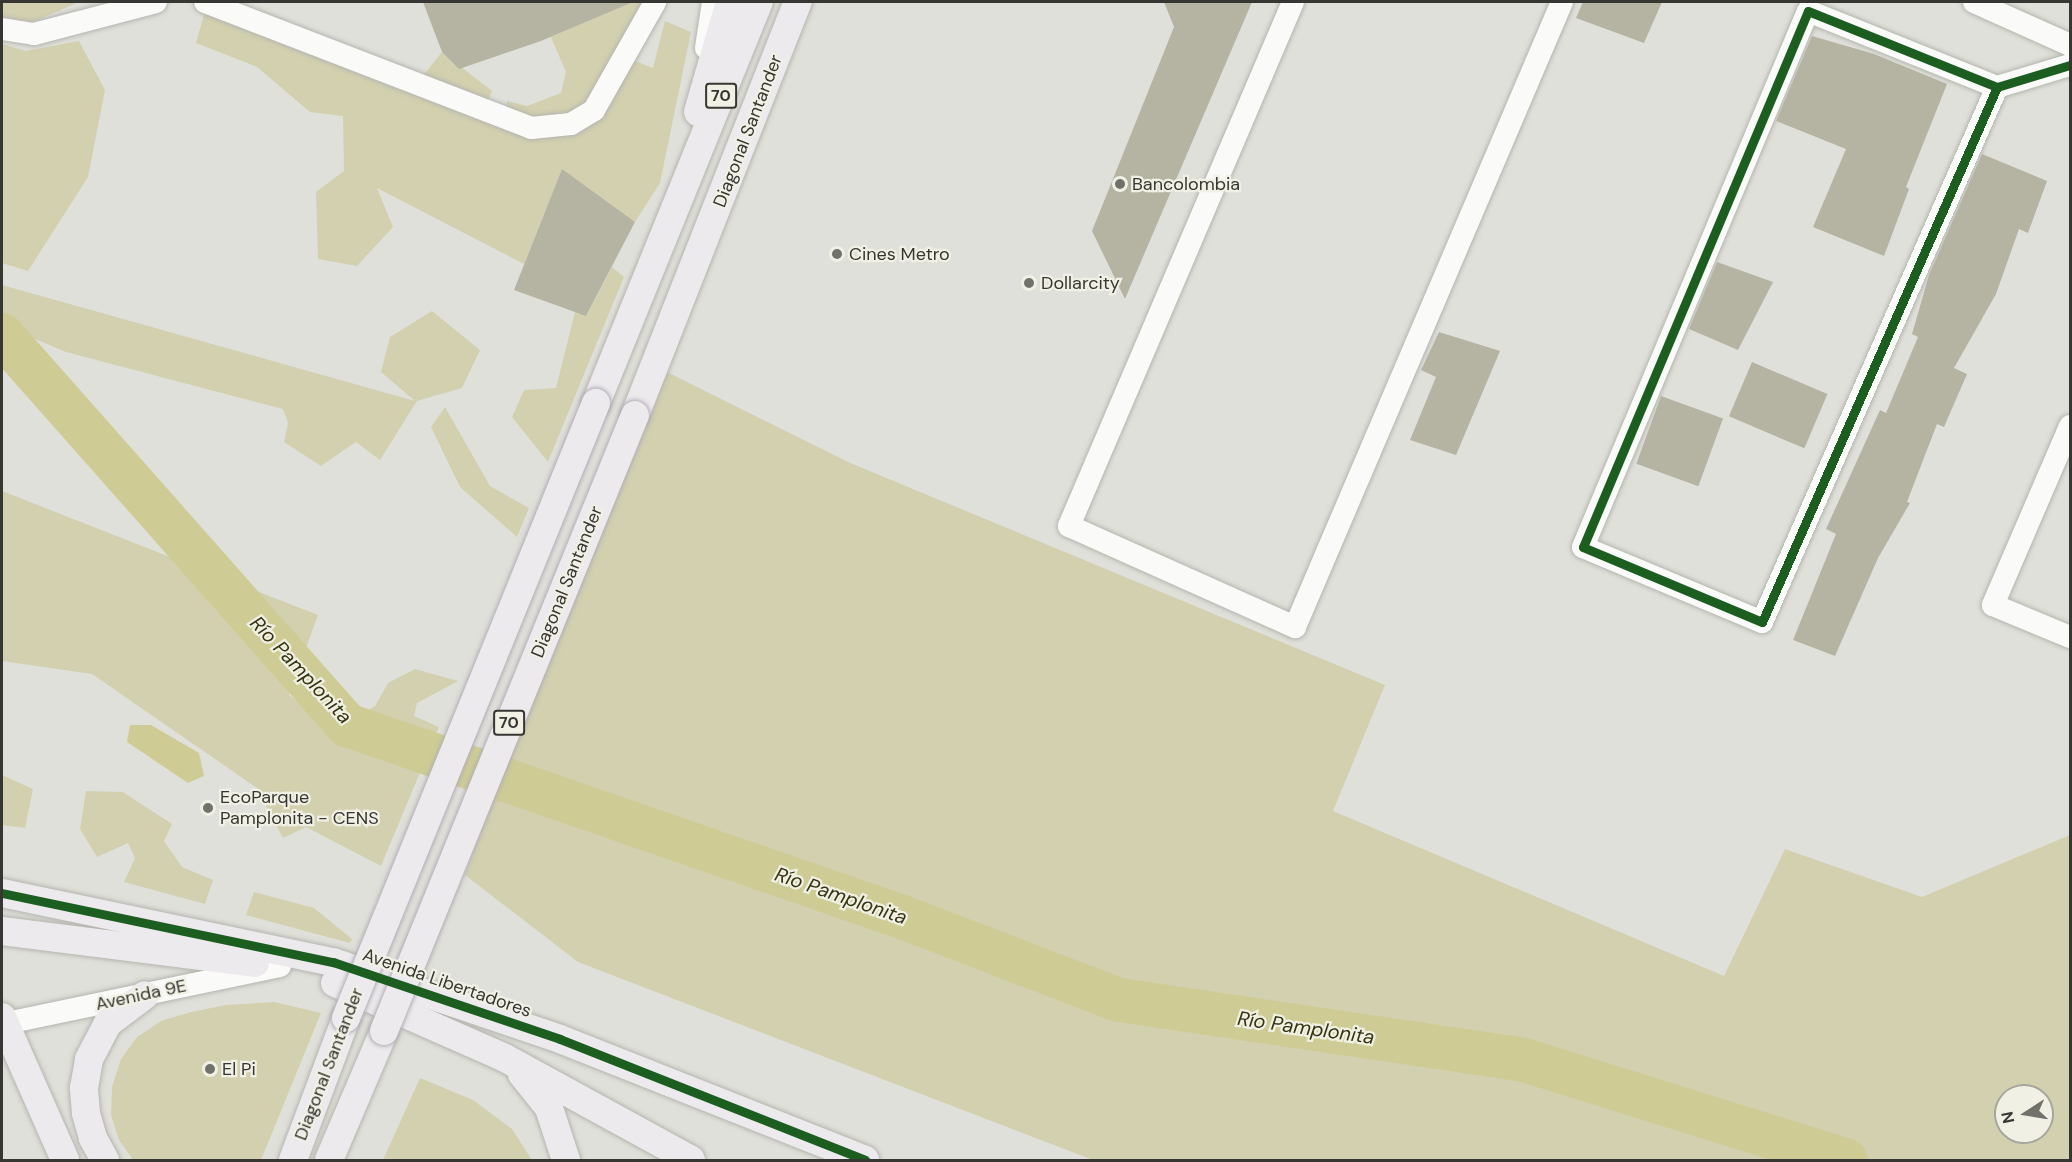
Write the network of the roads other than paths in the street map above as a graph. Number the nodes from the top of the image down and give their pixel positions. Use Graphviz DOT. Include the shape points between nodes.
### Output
graph roads {
  1 [pos="156,2"];
  2 [pos="205,2"];
  3 [pos="655,2"];
  4 [pos="713,2"];
  5 [pos="798,2"];
  6 [pos="818,2"];
  7 [pos="1293,2"];
  8 [pos="1562,2"];
  9 [pos="1974,2"];
  10 [pos="747,7"];
  11 [pos="2,29"];
  12 [pos="2070,45"];
  13 [pos="2070,65"];
  14 [pos="1997,87"];
  15 [pos="699,107"];
  16 [pos="690,174"];
  17 [pos="729,181"];
  18 [pos="2070,426"];
  19 [pos="2070,637"];
  20 [pos="2,893"];
  21 [pos="2,931"];
  22 [pos="280,966"];
  23 [pos="145,995"];
  24 [pos="2,1022"];
  25 [pos="505,1058"];
  26 [pos="347,1117"];
  27 [pos="65,1161"];
  28 [pos="105,1161"];
  29 [pos="293,1161"];
  30 [pos="329,1161"];
  31 [pos="338,1161"];
  32 [pos="566,1161"];
  33 [pos="691,1161"];
  34 [pos="865,1161"];
  1 -- 11 [label="street" via="34,34"];
  2 -- 3 [label="street" via="531,128 571,124 594,110"];
  4 -- 15 [label="street"];
  5 -- 17 [label="main road, Diagonal Santander / 70"];
  6 -- 17 [label="main road" via="786,79"];
  7 -- 8 [label="street" via="1069,526 1295,627"];
  9 -- 12 [label="street"];
  10 -- 15 [label="main road"];
  10 -- 16 [label="main road, Diagonal Santander / 70"];
  13 -- 14 [label="street"];
  14 -- 14 [label="street" via="1808,10 1583,547 1762,622"];
  15 -- 16 [label="main road"];
  16 -- 29 [label="main road, Diagonal Santander / 70, bridge" via="346,1018"];
  17 -- 26 [label="main road, Diagonal Santander / 70, bridge"];
  18 -- 19 [label="street" via="1993,605"];
  20 -- 34 [label="main road, Avenida Libertadores" via="333,962 560,1039"];
  21 -- 22 [label="main road, Avenida Libertadores"];
  22 -- 23 [label="street, Avenida 9E"];
  22 -- 25 [label="main road, Avenida Libertadores" via="352,989"];
  23 -- 24 [label="street, Avenida 9E"];
  23 -- 28 [label="main road" via="108,1023 89,1059 85,1108 93,1138"];
  24 -- 27 [label="main road"];
  25 -- 32 [label="main road" via="549,1108"];
  25 -- 33 [label="main road, Avenida Libertadores"];
  26 -- 30 [label="main road, Diagonal Santander / 70"];
  26 -- 31 [label="main road"];
}
